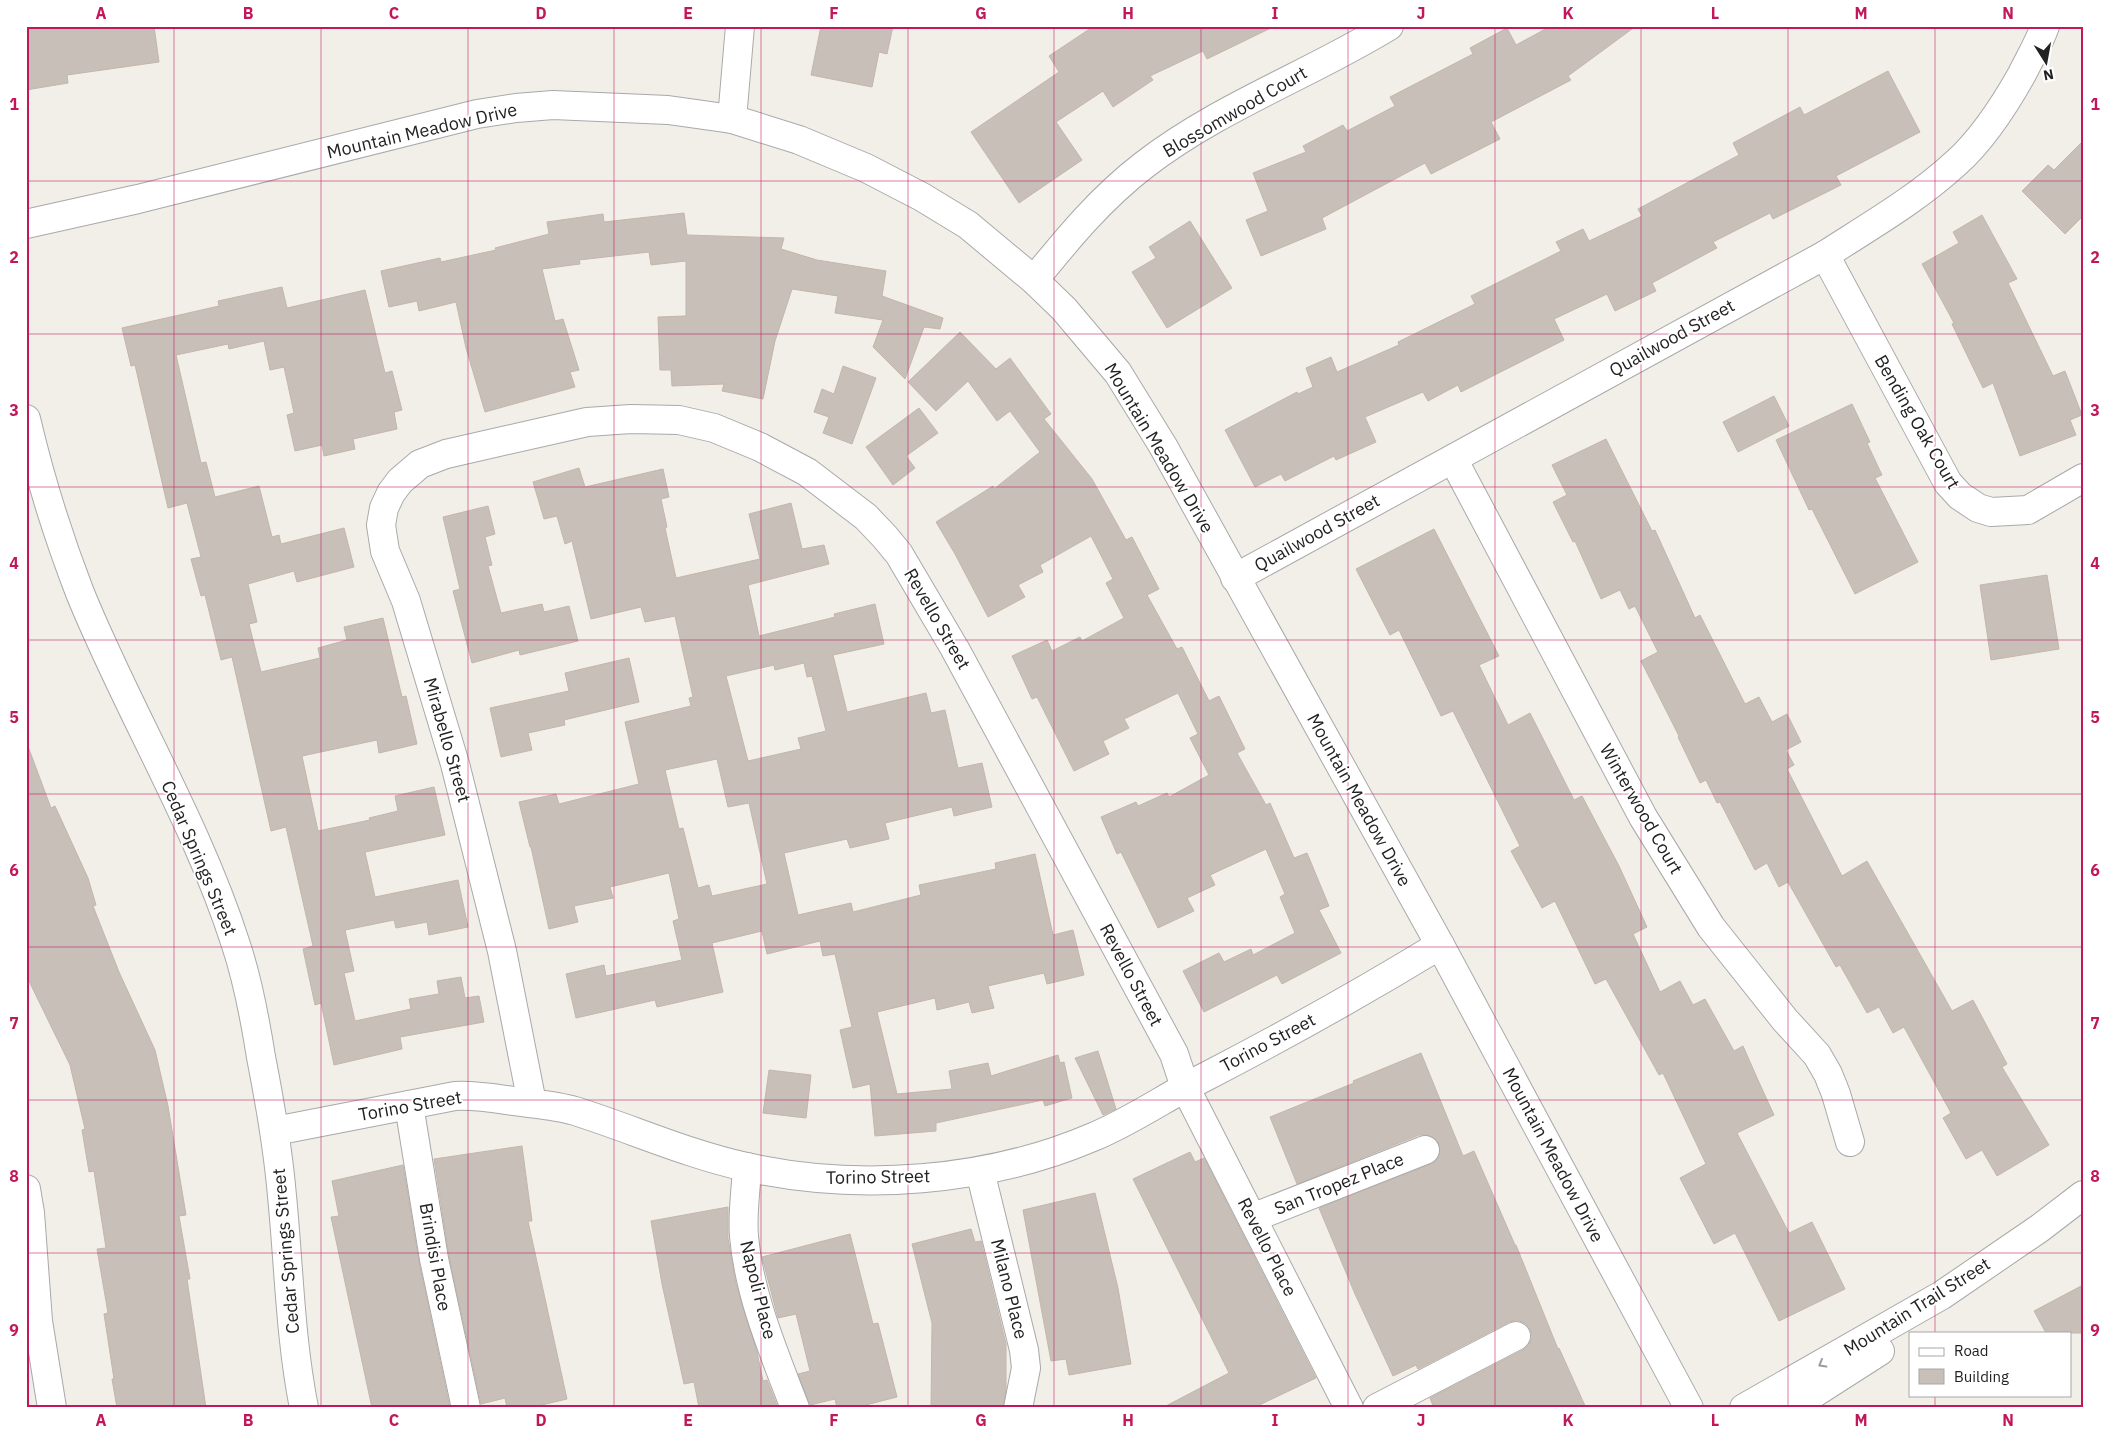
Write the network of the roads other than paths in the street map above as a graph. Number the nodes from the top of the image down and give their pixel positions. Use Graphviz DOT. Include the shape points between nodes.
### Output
graph roads {
  1 [pos="740,26"];
  2 [pos="1389,26"];
  3 [pos="2045,26"];
  4 [pos="732,119"];
  5 [pos="26,224"];
  6 [pos="1825,254"];
  7 [pos="1034,280"];
  8 [pos="26,419"];
  9 [pos="489,445"];
  10 [pos="1453,459"];
  11 [pos="2083,478"];
  12 [pos="1235,578"];
  13 [pos="1440,945"];
  14 [pos="1186,1087"];
  15 [pos="532,1103"];
  16 [pos="409,1105"];
  17 [pos="275,1132"];
  18 [pos="1850,1142"];
  19 [pos="1425,1150"];
  20 [pos="747,1167"];
  21 [pos="980,1171"];
  22 [pos="26,1189"];
  23 [pos="2083,1194"];
  24 [pos="2083,1217"];
  25 [pos="1252,1218"];
  26 [pos="32,1322"];
  27 [pos="1910,1332"];
  28 [pos="1909,1333"];
  29 [pos="1516,1336"];
  30 [pos="52,1408"];
  31 [pos="304,1408"];
  32 [pos="466,1408"];
  33 [pos="795,1408"];
  34 [pos="1018,1408"];
  35 [pos="1349,1408"];
  36 [pos="1377,1408"];
  37 [pos="1690,1408"];
  38 [pos="1744,1408"];
  39 [pos="1791,1408"];
  1 -- 4 [label="street"];
  2 -- 7 [label="street, Blossomwood Court" via="1196,130 1144,165 1097,205"];
  3 -- 6 [label="street, Quailwood Street" via="2041,39 1994,120 1957,162 1907,202"];
  4 -- 5 [label="street, Mountain Meadow Drive" via="668,110 516,108 477,114"];
  4 -- 7 [label="street, Mountain Meadow Drive" via="799,140 897,184 968,225"];
  6 -- 10 [label="street, Quailwood Street"];
  6 -- 11 [label="street, Bending Oak Court" via="1948,483 1960,496 1991,512 2028,510"];
  7 -- 12 [label="street, Mountain Meadow Drive" via="1064,309 1118,373 1163,446"];
  8 -- 17 [label="street, Cedar Springs Street" via="52,518 81,595 215,886 237,946 253,1009"];
  9 -- 14 [label="street, Revello Street" via="587,422 679,420 714,428 760,447 807,472 866,517 899,554 955,649 1174,1054"];
  9 -- 15 [label="street, Mirabello Street" via="446,454 420,464 391,493 381,525 385,551 406,601 455,764 502,951"];
  10 -- 12 [label="street, Quailwood Street"];
  10 -- 18 [label="street, Winterwood Court" via="1643,817 1712,927 1785,1020 1817,1055 1836,1094"];
  12 -- 13 [label="street, Mountain Meadow Drive"];
  13 -- 14 [label="street, Torino Street" via="1303,1026"];
  13 -- 37 [label="street, Mountain Meadow Drive"];
  14 -- 21 [label="street, Torino Street" via="1095,1137 1036,1159"];
  14 -- 25 [label="street, Revello Place"];
  15 -- 16 [label="street, Torino Street" via="475,1095"];
  15 -- 20 [label="street, Torino Street" via="574,1111 690,1152"];
  16 -- 17 [label="street, Torino Street"];
  16 -- 32 [label="street, Brindisi Place" via="434,1259"];
  17 -- 31 [label="street, Cedar Springs Street" via="292,1328"];
  19 -- 25 [label="street, San Tropez Place"];
  20 -- 21 [label="street, Torino Street" via="829,1179 863,1180"];
  20 -- 33 [label="street, Napoli Place" via="744,1235 751,1276 765,1326"];
  21 -- 34 [label="street, Milano Place" via="1024,1350 1026,1368"];
  22 -- 26 [label="street" via="30,1213"];
  23 -- 38 [label="street, Mountain Trail Street, one-way" via="2040,1228 1942,1295"];
  24 -- 27 [label="street, Mountain Trail Street"];
  25 -- 35 [label="street, Revello Place"];
  26 -- 30 [label="street"];
  28 -- 39 [label="street, Mountain Trail Street"];
  29 -- 36 [label="street"];
}
